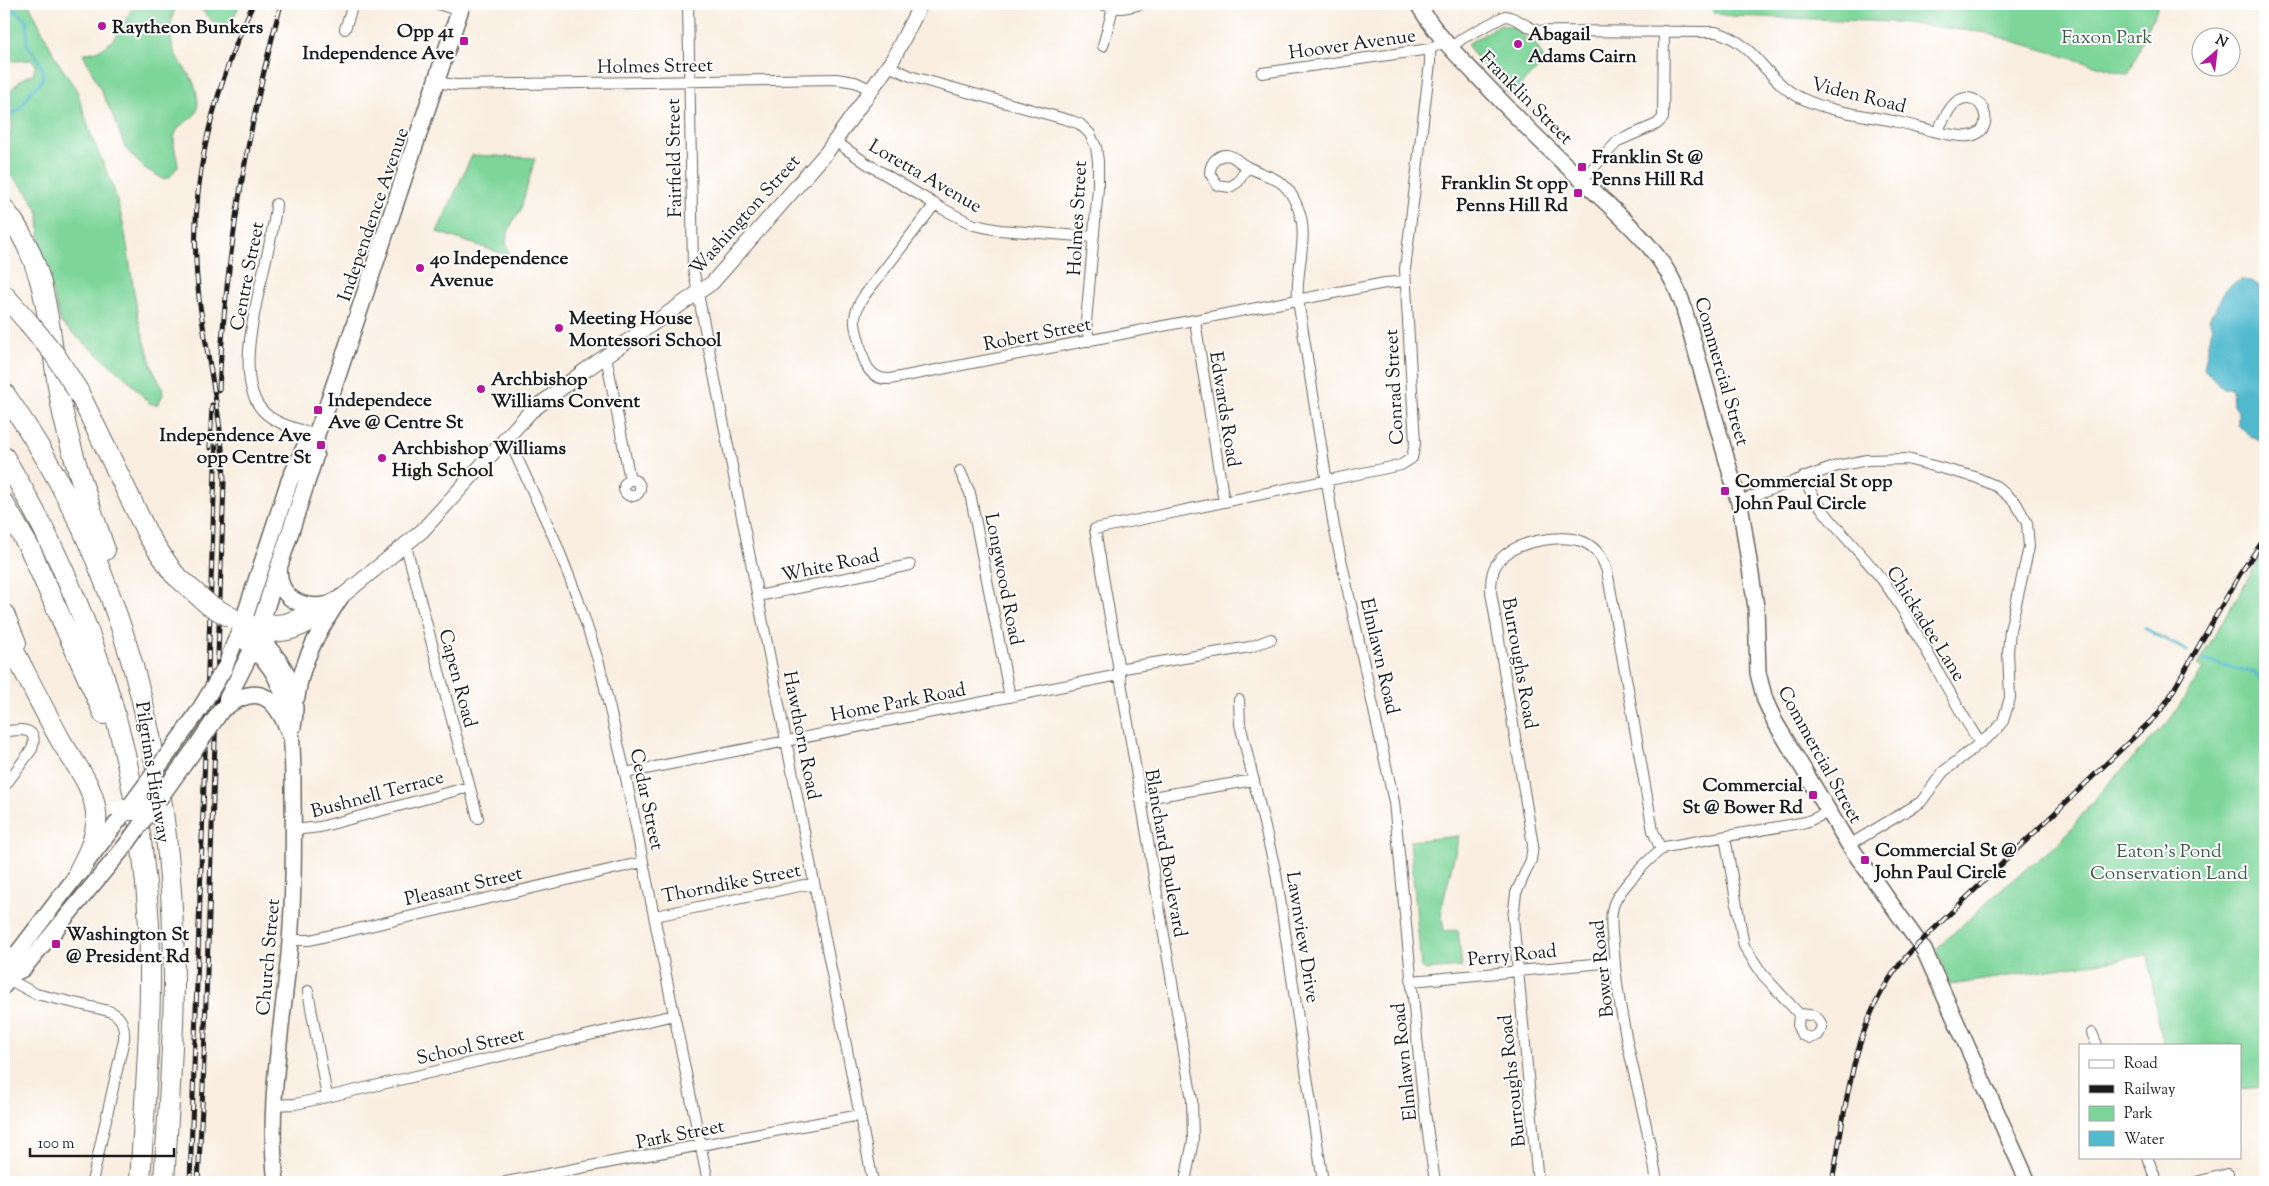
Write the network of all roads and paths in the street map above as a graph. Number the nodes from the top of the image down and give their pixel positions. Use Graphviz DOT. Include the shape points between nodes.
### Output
graph roads {
  1 [pos="353,4"];
  2 [pos="438,4"];
  3 [pos="688,4"];
  4 [pos="921,4"];
  5 [pos="1099,4"];
  6 [pos="1142,4"];
  7 [pos="1418,4"];
  8 [pos="1114,6"];
  9 [pos="461,7"];
  10 [pos="345,29"];
  11 [pos="1664,31"];
  12 [pos="1448,45"];
  13 [pos="1103,46"];
  14 [pos="1430,49"];
  15 [pos="888,66"];
  16 [pos="1262,73"];
  17 [pos="437,82"];
  18 [pos="689,82"];
  19 [pos="872,90"];
  20 [pos="1937,131"];
  21 [pos="835,141"];
  22 [pos="1247,167"];
  23 [pos="1582,180"];
  24 [pos="276,204"];
  25 [pos="935,204"];
  26 [pos="4,208"];
  27 [pos="1615,211"];
  28 [pos="1093,238"];
  29 [pos="1405,281"];
  30 [pos="698,294"];
  31 [pos="4,296"];
  32 [pos="1298,300"];
  33 [pos="1195,321"];
  34 [pos="1089,341"];
  35 [pos="606,356"];
  36 [pos="4,393"];
  37 [pos="316,435"];
  38 [pos="504,438"];
  39 [pos="4,458"];
  40 [pos="960,471"];
  41 [pos="1803,477"];
  42 [pos="630,480"];
  43 [pos="1326,480"];
  44 [pos="1739,501"];
  45 [pos="1224,502"];
  46 [pos="4,504"];
  47 [pos="1095,529"];
  48 [pos="406,546"];
  49 [pos="279,563"];
  50 [pos="910,565"];
  51 [pos="758,596"];
  52 [pos="334,601"];
  53 [pos="4,614"];
  54 [pos="247,631"];
  55 [pos="4,632"];
  56 [pos="1271,640"];
  57 [pos="1119,672"];
  58 [pos="36,691"];
  59 [pos="142,697"];
  60 [pos="1010,697"];
  61 [pos="1239,700"];
  62 [pos="222,709"];
  63 [pos="296,710"];
  64 [pos="4,732"];
  65 [pos="291,736"];
  66 [pos="786,741"];
  67 [pos="1980,743"];
  68 [pos="625,773"];
  69 [pos="84,778"];
  70 [pos="1254,780"];
  71 [pos="4,787"];
  72 [pos="470,787"];
  73 [pos="1140,799"];
  74 [pos="155,804"];
  75 [pos="1829,812"];
  76 [pos="127,815"];
  77 [pos="478,818"];
  78 [pos="294,830"];
  79 [pos="1724,837"];
  80 [pos="1849,845"];
  81 [pos="1661,850"];
  82 [pos="643,862"];
  83 [pos="80,870"];
  84 [pos="814,884"];
  85 [pos="655,916"];
  86 [pos="290,940"];
  87 [pos="1614,962"];
  88 [pos="1518,971"];
  89 [pos="8,980"];
  90 [pos="1412,981"];
  91 [pos="308,991"];
  92 [pos="674,1014"];
  93 [pos="1799,1014"];
  94 [pos="2092,1033"];
  95 [pos="2097,1044"];
  96 [pos="327,1097"];
  97 [pos="273,1105"];
  98 [pos="860,1115"];
  99 [pos="701,1147"];
  100 [pos="2147,1158"];
  101 [pos="2228,1174"];
  102 [pos="92,1182"];
  103 [pos="140,1182"];
  104 [pos="164,1182"];
  105 [pos="276,1182"];
  106 [pos="506,1182"];
  107 [pos="708,1182"];
  108 [pos="873,1182"];
  109 [pos="1185,1182"];
  110 [pos="1323,1182"];
  111 [pos="1435,1182"];
  112 [pos="1538,1182"];
  113 [pos="1657,1182"];
  114 [pos="2028,1182"];
  115 [pos="2157,1182"];
  116 [pos="2196,1182"];
  1 -- 10 [label="street"];
  2 -- 9 [label="street"];
  3 -- 18 [label="street, Fairfield Street"];
  4 -- 15 [label="street, Washington Street"];
  5 -- 8 [label="street"];
  6 -- 8 [label="street" via="1127,8"];
  7 -- 12 [label="main road, Franklin Street"];
  8 -- 13 [label="street"];
  9 -- 17 [label="main road, Independence Avenue"];
  11 -- 12 [label="street, Viden Road" via="1540,31 1505,16"];
  11 -- 20 [label="street, Viden Road" via="1710,32 1727,36 1745,46 1776,81 1805,100"];
  11 -- 23 [label="street" via="1663,118 1618,142"];
  12 -- 14 [label="street, Hoover Avenue"];
  12 -- 23 [label="main road, Franklin Street"];
  14 -- 16 [label="street, Hoover Avenue"];
  14 -- 29 [label="street, Conrad Street"];
  15 -- 19 [label="street, Washington Street"];
  15 -- 28 [label="street, Holmes Street" via="914,78 1084,127 1095,142 1098,161"];
  17 -- 18 [label="street, Holmes Street" via="455,85"];
  17 -- 37 [label="main road, Independence Avenue"];
  18 -- 19 [label="street, Holmes Street" via="843,80"];
  18 -- 30 [label="street, Fairfield Street" via="692,256"];
  19 -- 21 [label="street, Washington Street"];
  20 -- 20 [label="street, Viden Road" via="1954,104 1962,100 1972,99 1982,106 1986,114 1985,123 1978,133 1965,136"];
  21 -- 25 [label="street, Loretta Avenue"];
  21 -- 30 [label="street, Washington Street" via="717,278"];
  22 -- 32 [label="street, Elmlawn Road" via="1277,179 1298,206 1302,230"];
  23 -- 27 [label="main road, Franklin Street"];
  24 -- 37 [label="street, Centre Street" via="272,236 253,312 250,385 256,403 266,414"];
  25 -- 28 [label="street, Loretta Avenue" via="968,222 987,228"];
  25 -- 34 [label="street, Robert Street" via="859,305 855,324 863,360 870,372 890,379"];
  26 -- 59 [label="highway" via="28,246 44,288 68,437 122,600"];
  27 -- 44 [label="main road, Commercial Street" via="1666,269 1677,289"];
  28 -- 34 [label="street, Holmes Street" via="1086,322"];
  29 -- 32 [label="street, Robert Street"];
  29 -- 43 [label="street, Conrad Street" via="1414,455 1405,464"];
  30 -- 35 [label="street, Washington Street"];
  30 -- 51 [label="street, Hawthorn Road"];
  31 -- 54 [label="highway, bridge" via="54,355 78,391 149,537 174,574 209,605"];
  32 -- 33 [label="street, Robert Street"];
  32 -- 43 [label="street, Elmlawn Road"];
  33 -- 34 [label="street, Robert Street"];
  33 -- 45 [label="street, Edwards Road"];
  35 -- 38 [label="street, Washington Street" via="530,412"];
  35 -- 42 [label="street"];
  36 -- 59 [label="highway, Pilgrims Highway" via="55,474 87,538 118,615"];
  37 -- 49 [label="main road, Independence Avenue" via="315,456"];
  37 -- 54 [label="main road, Independence Avenue" via="305,447 289,482"];
  38 -- 48 [label="street, Washington Street" via="437,516"];
  38 -- 68 [label="street, Cedar Street" via="514,451 550,529 580,606 599,663"];
  39 -- 76 [label="highway, Pilgrims Highway" via="60,562 95,648 122,734"];
  40 -- 60 [label="street, Longwood Road" via="970,493"];
  41 -- 44 [label="street"];
  41 -- 67 [label="street, Chickadee Lane" via="1837,528 1892,594"];
  41 -- 67 [label="street" via="1853,462 1907,459 1990,482 2020,508 2029,540 2010,638 2009,703 2000,725"];
  43 -- 45 [label="street, Conrad Street"];
  43 -- 90 [label="street, Elmlawn Road" via="1393,793"];
  44 -- 75 [label="main road, Commercial Street" via="1755,598 1757,664 1762,693 1771,715"];
  45 -- 47 [label="street, Conrad Street"];
  46 -- 76 [label="highway" via="30,549 96,695 118,753"];
  47 -- 57 [label="street, Blanchard Boulevard"];
  48 -- 52 [label="street, Washington Street"];
  48 -- 72 [label="street, Capen Road"];
  49 -- 52 [label="main road" via="280,583 289,597 302,606 314,607"];
  49 -- 54 [label="main road, Independence Avenue"];
  50 -- 51 [label="street, White Road"];
  51 -- 66 [label="street, Hawthorn Road"];
  52 -- 54 [label="street, Washington Street" via="285,621"];
  52 -- 63 [label="main road" via="308,654 300,678"];
  53 -- 58 [label="highway"];
  54 -- 62 [label="main road"];
  54 -- 63 [label="main road, Church Street" via="274,652 285,669 293,689"];
  54 -- 65 [label="main road, Church Street" via="276,679"];
  54 -- 76 [label="main road, bridge" via="194,718"];
  55 -- 58 [label="highway"];
  56 -- 57 [label="street, Home Park Road" via="1250,647"];
  57 -- 60 [label="street, Home Park Road"];
  57 -- 73 [label="street, Blanchard Boulevard"];
  58 -- 69 [label="highway"];
  59 -- 104 [label="highway, Pilgrims Highway" via="162,801 172,924 173,1021"];
  60 -- 66 [label="street, Home Park Road"];
  61 -- 70 [label="street, Lawnview Drive" via="1239,718"];
  62 -- 65 [label="main road" via="242,697 264,695 276,705"];
  62 -- 74 [label="main road, bridge"];
  63 -- 65 [label="main road, Church Street"];
  64 -- 71 [label="street" via="26,730 32,734 34,742"];
  65 -- 78 [label="main road, Church Street"];
  66 -- 68 [label="street, Home Park Road"];
  66 -- 84 [label="street, Hawthorn Road"];
  67 -- 80 [label="street" via="1943,772 1920,802"];
  68 -- 82 [label="street, Cedar Street"];
  69 -- 76 [label="highway" via="104,801"];
  69 -- 83 [label="highway" via="94,802 96,825"];
  70 -- 73 [label="street"];
  70 -- 110 [label="street, Lawnview Drive" via="1276,873"];
  72 -- 77 [label="street, Capen Road"];
  72 -- 78 [label="street, Bushnell Terrace" via="320,827"];
  73 -- 109 [label="street, Blanchard Boulevard" via="1193,1109 1193,1149"];
  74 -- 76 [label="highway, bridge"];
  74 -- 89 [label="main road, bridge" via="24,968"];
  75 -- 79 [label="street" via="1811,821"];
  75 -- 80 [label="main road, Commercial Street"];
  76 -- 83 [label="main road"];
  76 -- 103 [label="highway, Pilgrims Highway" via="147,891 150,962"];
  78 -- 86 [label="main road, Church Street"];
  79 -- 81 [label="street"];
  79 -- 93 [label="street" via="1744,946 1763,975"];
  80 -- 114 [label="main road, Commercial Street" via="1912,931 1932,965"];
  81 -- 87 [label="street, Bower Road" via="1614,903"];
  81 -- 88 [label="street, Burroughs Road" via="1652,831 1603,560 1592,547 1574,538 1534,542 1514,548 1496,566 1491,592 1533,845 1531,860 1518,887 1514,905"];
  82 -- 85 [label="street, Cedar Street"];
  82 -- 86 [label="street, Pleasant Street" via="310,940"];
  83 -- 89 [label="main road" via="12,960"];
  84 -- 85 [label="street, Thorndike Street"];
  84 -- 98 [label="street, Hawthorn Road"];
  85 -- 92 [label="street, Cedar Street"];
  86 -- 97 [label="main road, Church Street"];
  87 -- 88 [label="street, Perry Road"];
  87 -- 113 [label="street, Bower Road" via="1618,1000"];
  88 -- 90 [label="street, Perry Road"];
  88 -- 112 [label="street, Burroughs Road"];
  89 -- 102 [label="street" via="36,994 109,1010 124,1025 124,1039"];
  90 -- 111 [label="street, Elmlawn Road"];
  91 -- 96 [label="street"];
  92 -- 96 [label="street, School Street"];
  92 -- 99 [label="street, Cedar Street"];
  94 -- 95 [label="street"];
  96 -- 97 [label="street, School Street"];
  97 -- 105 [label="main road, Church Street"];
  98 -- 99 [label="street, Park Street"];
  98 -- 108 [label="street, Hawthorn Road"];
  99 -- 106 [label="street, Park Street"];
  99 -- 107 [label="street, Cedar Street"];
  100 -- 115 [label="street"];
  101 -- 116 [label="street"];
}
